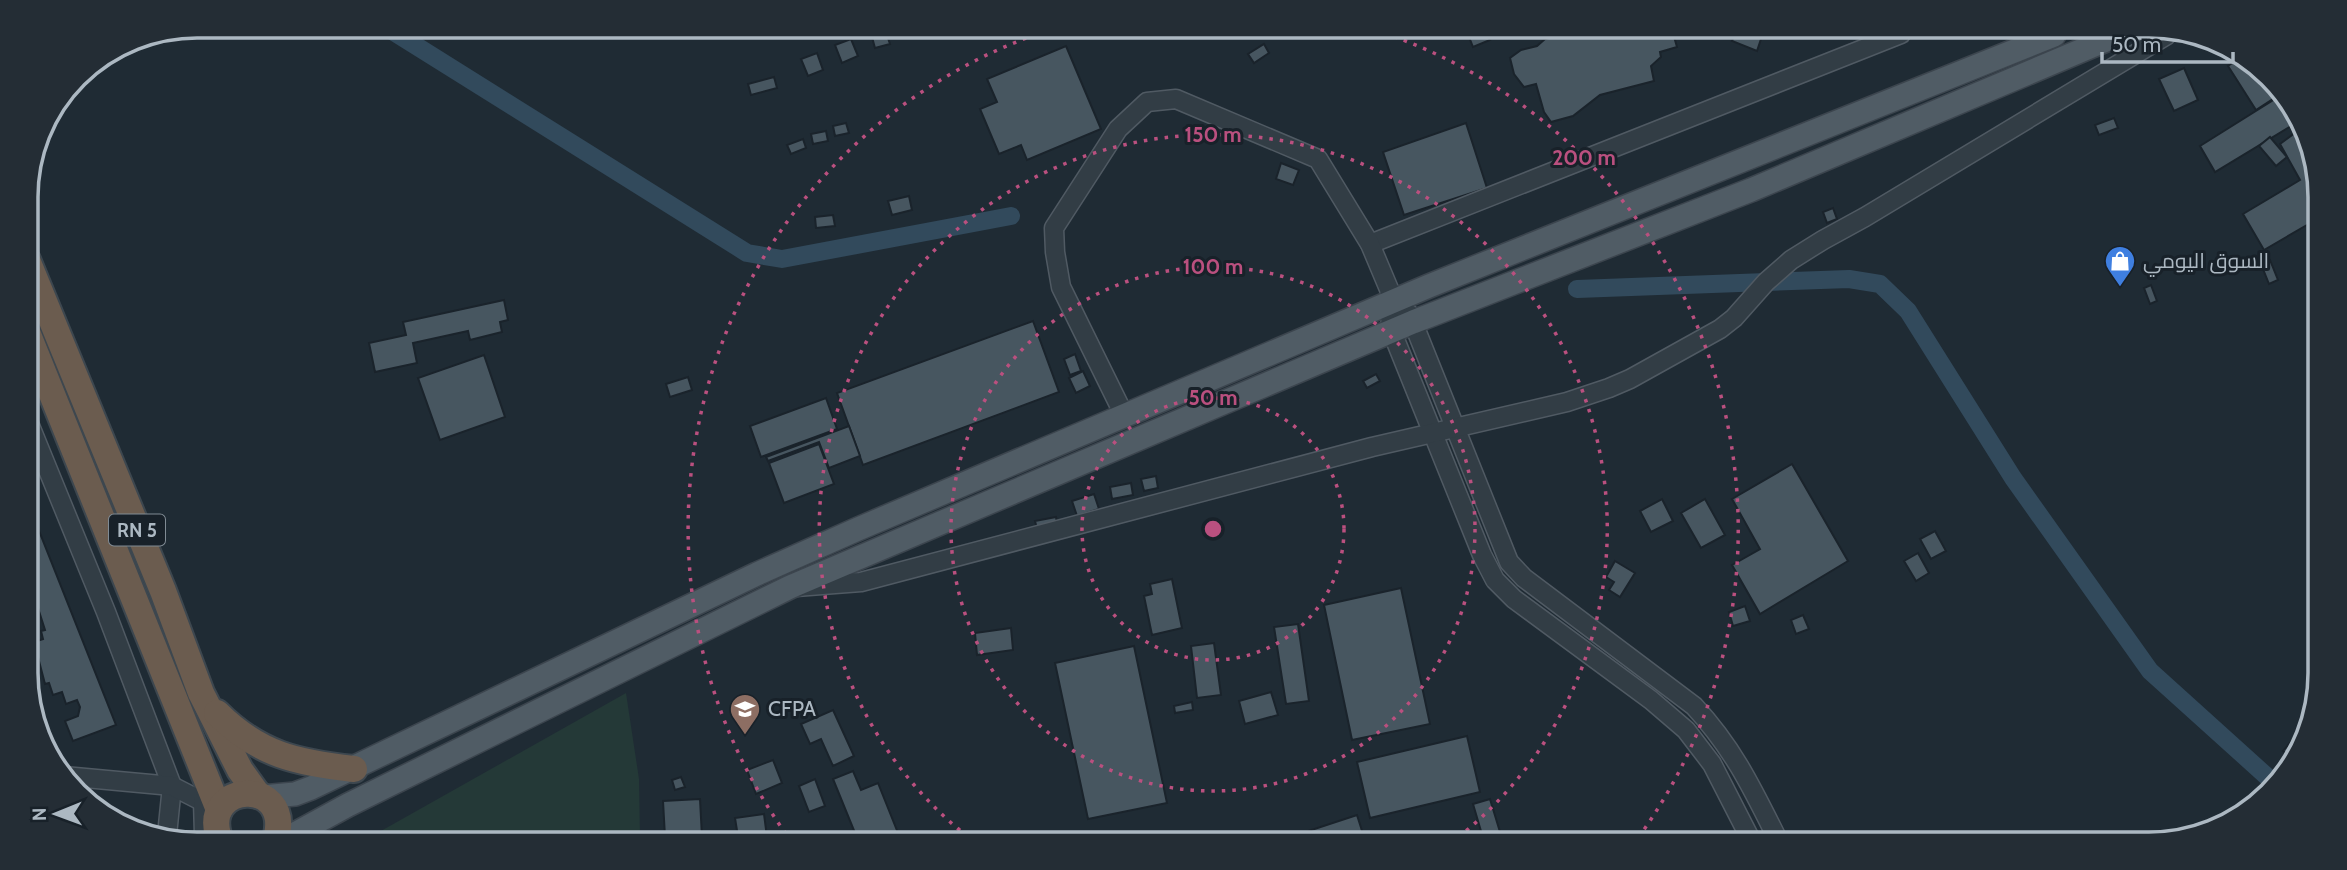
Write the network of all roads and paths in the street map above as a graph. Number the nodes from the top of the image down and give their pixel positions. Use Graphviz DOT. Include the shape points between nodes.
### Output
graph roads {
  1 [pos="1891,38"];
  2 [pos="2044,38"];
  3 [pos="2111,38"];
  4 [pos="2160,39"];
  5 [pos="1370,244"];
  6 [pos="39,289"];
  7 [pos="1394,300"];
  8 [pos="1403,327"];
  9 [pos="39,362"];
  10 [pos="1125,417"];
  11 [pos="1455,427"];
  12 [pos="1433,433"];
  13 [pos="38,447"];
  14 [pos="790,587"];
  15 [pos="201,693"];
  16 [pos="354,769"];
  17 [pos="78,777"];
  18 [pos="172,786"];
  19 [pos="260,796"];
  20 [pos="348,806"];
  21 [pos="214,815"];
  22 [pos="168,828"];
  23 [pos="1746,831"];
  24 [pos="1774,831"];
  25 [pos="206,832"];
  26 [pos="277,832"];
  27 [pos="299,832"];
  28 [pos="321,832"];
  1 -- 5 [label="street"];
  2 -- 7 [label="main road"];
  3 -- 8 [label="main road" via="1751,190"];
  4 -- 11 [label="street" via="1791,260 1734,318 1704,339 1609,388"];
  5 -- 7 [label="street"];
  5 -- 10 [label="street" via="1318,159 1176,99 1147,102 1118,129 1054,228 1061,287"];
  6 -- 15 [label="highway, RN 5"];
  7 -- 8 [label="street" via="1390,316"];
  7 -- 10 [label="main road"];
  8 -- 11 [label="street"];
  8 -- 12 [label="street"];
  8 -- 14 [label="main road"];
  9 -- 21 [label="highway, RN 5"];
  10 -- 16 [label="main road" via="807,551"];
  11 -- 12 [label="street"];
  11 -- 24 [label="street" via="1504,553 1516,571 1694,706 1735,755"];
  12 -- 14 [label="street" via="861,582"];
  12 -- 23 [label="street" via="1495,580 1686,730 1712,764"];
  13 -- 18 [label="street"];
  14 -- 20 [label="main road"];
  15 -- 16 [label="highway" via="234,730 272,753"];
  15 -- 19 [label="highway, RN 5" via="240,770"];
  16 -- 19 [label="main road" via="295,794"];
  17 -- 18 [label="street"];
  18 -- 21 [label="street"];
  18 -- 22 [label="street"];
  19 -- 21 [label="highway" via="237,795"];
  19 -- 26 [label="highway" via="275,809"];
  20 -- 27 [label="main road"];
  20 -- 28 [label="main road"];
  21 -- 25 [label="street"];
}
